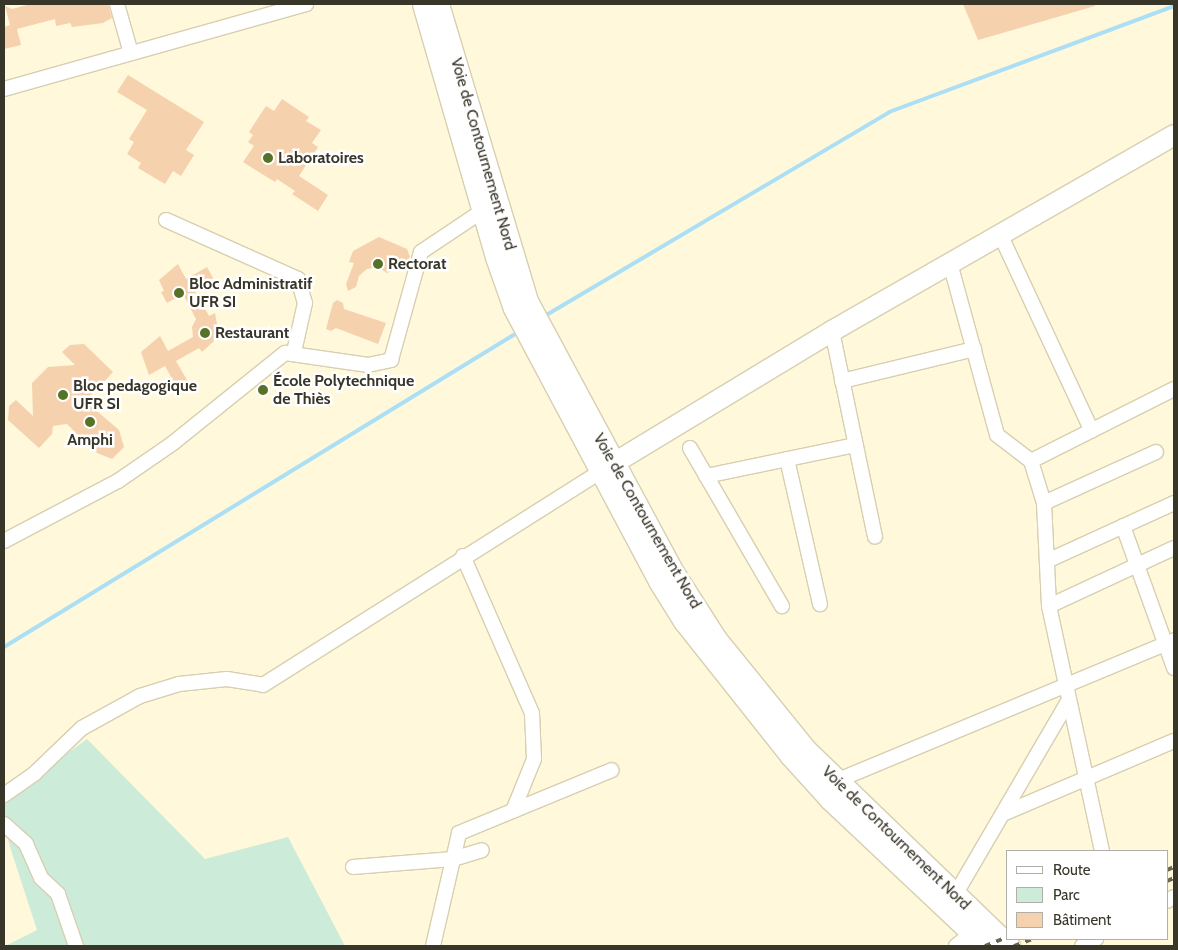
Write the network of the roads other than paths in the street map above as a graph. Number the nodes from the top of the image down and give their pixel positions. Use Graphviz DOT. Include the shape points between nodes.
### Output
graph roads {
  1 [pos="117,4"];
  2 [pos="306,4"];
  3 [pos="423,4"];
  4 [pos="438,4"];
  5 [pos="131,53"];
  6 [pos="4,89"];
  7 [pos="1174,135"];
  8 [pos="490,206"];
  9 [pos="166,220"];
  10 [pos="1000,234"];
  11 [pos="950,263"];
  12 [pos="832,332"];
  13 [pos="974,349"];
  14 [pos="294,352"];
  15 [pos="842,381"];
  16 [pos="1174,389"];
  17 [pos="1092,430"];
  18 [pos="856,445"];
  19 [pos="690,448"];
  20 [pos="1156,452"];
  21 [pos="787,459"];
  22 [pos="1031,461"];
  23 [pos="607,467"];
  24 [pos="706,476"];
  25 [pos="1044,503"];
  26 [pos="1174,503"];
  27 [pos="1123,526"];
  28 [pos="876,537"];
  29 [pos="4,541"];
  30 [pos="1174,548"];
  31 [pos="463,556"];
  32 [pos="1047,561"];
  33 [pos="1137,565"];
  34 [pos="820,604"];
  35 [pos="782,606"];
  36 [pos="1049,606"];
  37 [pos="1170,642"];
  38 [pos="1174,668"];
  39 [pos="1066,685"];
  40 [pos="1069,700"];
  41 [pos="1174,741"];
  42 [pos="612,770"];
  43 [pos="1086,778"];
  44 [pos="836,781"];
  45 [pos="4,795"];
  46 [pos="513,811"];
  47 [pos="1004,813"];
  48 [pos="4,824"];
  49 [pos="482,850"];
  50 [pos="1102,850"];
  51 [pos="453,859"];
  52 [pos="352,867"];
  53 [pos="955,895"];
  54 [pos="979,940"];
  55 [pos="1094,940"];
  56 [pos="76,946"];
  57 [pos="434,946"];
  58 [pos="956,946"];
  59 [pos="1009,946"];
  60 [pos="1082,946"];
  1 -- 5 [label="street"];
  2 -- 5 [label="street"];
  3 -- 8 [label="main road, Voie de Contournement Nord"];
  4 -- 8 [label="main road, Voie de Contournement Nord"];
  5 -- 6 [label="street"];
  7 -- 10 [label="street"];
  8 -- 14 [label="street" via="421,252 391,360 368,365"];
  8 -- 23 [label="main road, Voie de Contournement Nord" via="521,304"];
  9 -- 14 [label="street" via="298,279 305,303"];
  10 -- 11 [label="street"];
  10 -- 17 [label="street"];
  11 -- 12 [label="street"];
  11 -- 13 [label="street"];
  12 -- 15 [label="street"];
  12 -- 23 [label="street"];
  13 -- 15 [label="street"];
  13 -- 22 [label="street" via="997,435"];
  14 -- 29 [label="street" via="273,360 173,443 118,481"];
  15 -- 18 [label="street"];
  16 -- 17 [label="street"];
  17 -- 22 [label="street"];
  18 -- 21 [label="street"];
  18 -- 28 [label="street"];
  19 -- 24 [label="street"];
  20 -- 25 [label="street"];
  21 -- 24 [label="street"];
  21 -- 34 [label="street"];
  22 -- 25 [label="street"];
  23 -- 31 [label="street"];
  23 -- 44 [label="main road, Voie de Contournement Nord" via="716,639 798,742"];
  23 -- 54 [label="main road, Voie de Contournement Nord" via="679,613 746,703 830,799"];
  24 -- 35 [label="street"];
  25 -- 32 [label="street"];
  26 -- 27 [label="street"];
  27 -- 32 [label="street"];
  27 -- 33 [label="street"];
  30 -- 33 [label="street"];
  31 -- 45 [label="street" via="264,685 227,679 179,684 140,696 82,728 35,773"];
  31 -- 46 [label="street" via="532,713 534,759"];
  32 -- 36 [label="street"];
  33 -- 36 [label="street"];
  33 -- 37 [label="street"];
  36 -- 39 [label="street"];
  37 -- 38 [label="street"];
  37 -- 39 [label="street"];
  39 -- 40 [label="street"];
  39 -- 44 [label="street"];
  40 -- 43 [label="street"];
  40 -- 47 [label="street"];
  41 -- 43 [label="street"];
  42 -- 46 [label="street"];
  43 -- 47 [label="street"];
  43 -- 50 [label="street"];
  44 -- 53 [label="main road, Voie de Contournement Nord"];
  46 -- 51 [label="street" via="459,833"];
  47 -- 53 [label="street"];
  48 -- 56 [label="street" via="26,844 41,878 58,894"];
  49 -- 51 [label="street"];
  51 -- 52 [label="street"];
  51 -- 57 [label="street"];
  53 -- 59 [label="main road, Voie de Contournement Nord"];
  54 -- 58 [label="street"];
  55 -- 60 [label="street"];
}
